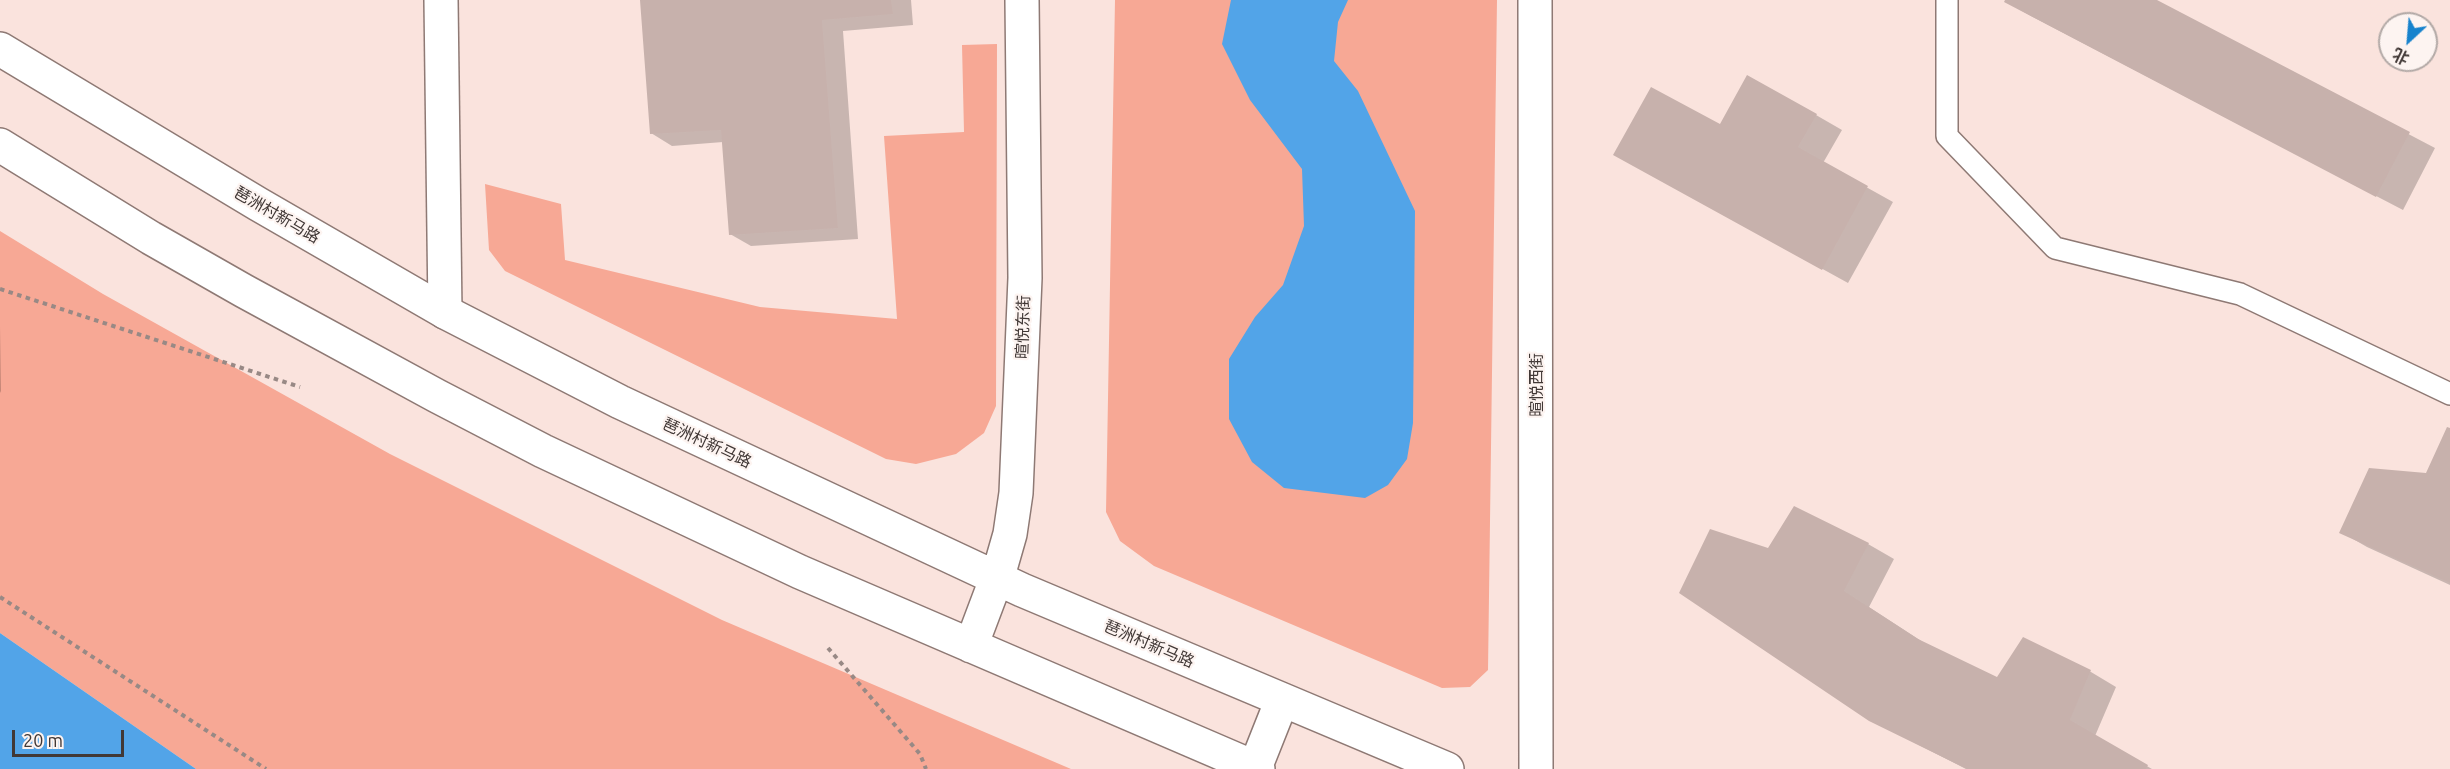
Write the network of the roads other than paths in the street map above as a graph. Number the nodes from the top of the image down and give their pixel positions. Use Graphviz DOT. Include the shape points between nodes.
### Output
graph roads {
  1 [pos="441,0"];
  2 [pos="1022,0"];
  3 [pos="1535,0"];
  4 [pos="1947,0"];
  5 [pos="0,49"];
  6 [pos="0,145"];
  7 [pos="445,312"];
  8 [pos="2450,394"];
  9 [pos="996,578"];
  10 [pos="971,646"];
  11 [pos="1282,700"];
  12 [pos="1256,768"];
  13 [pos="1447,769"];
  14 [pos="1536,769"];
  1 -- 7 [label="street"];
  2 -- 9 [label="street, 暄悦东街" via="1025,278 1016,493 1010,534"];
  3 -- 14 [label="street, 暄悦西街"];
  4 -- 8 [label="lane" via="1947,136 2055,248 2240,294"];
  5 -- 7 [label="street, 琶洲村新马路"];
  6 -- 10 [label="street" via="151,238 447,401 672,513"];
  7 -- 9 [label="street, 琶洲村新马路" via="620,402"];
  9 -- 10 [label="street, 暄悦东街"];
  9 -- 11 [label="street, 琶洲村新马路"];
  10 -- 12 [label="street"];
  11 -- 12 [label="street"];
  11 -- 13 [label="street, 琶洲村新马路"];
}
